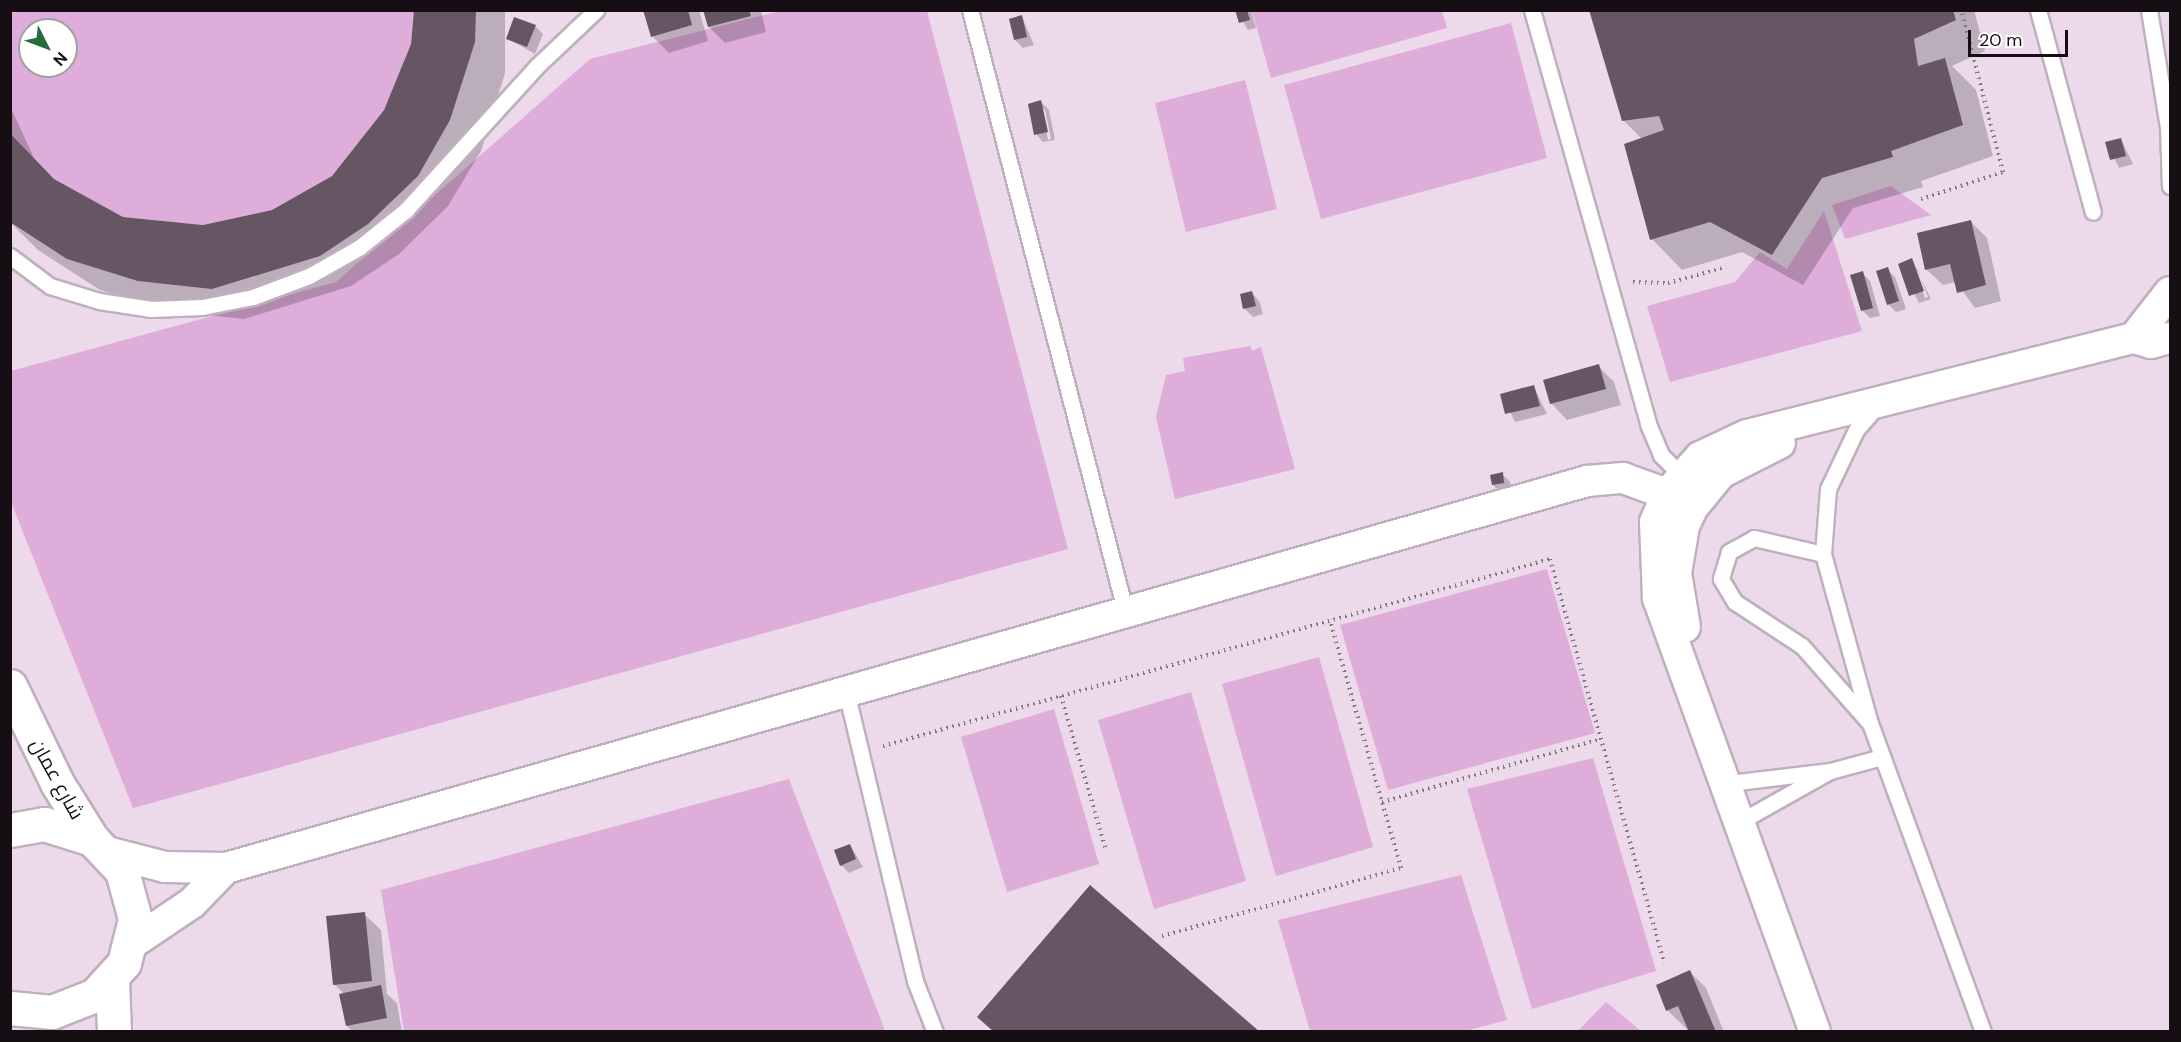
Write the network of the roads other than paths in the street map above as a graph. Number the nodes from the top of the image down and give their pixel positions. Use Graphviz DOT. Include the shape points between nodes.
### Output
graph roads {
  1 [pos="596,10"];
  2 [pos="970,10"];
  3 [pos="1532,10"];
  4 [pos="2038,10"];
  5 [pos="2149,10"];
  6 [pos="2169,128"];
  7 [pos="2170,186"];
  8 [pos="2093,212"];
  9 [pos="10,256"];
  10 [pos="2170,292"];
  11 [pos="2157,343"];
  12 [pos="1878,405"];
  13 [pos="1836,416"];
  14 [pos="1674,485"];
  15 [pos="1823,554"];
  16 [pos="1125,610"];
  17 [pos="10,686"];
  18 [pos="846,692"];
  19 [pos="1696,692"];
  20 [pos="1870,723"];
  21 [pos="1882,757"];
  22 [pos="1830,771"];
  23 [pos="1729,783"];
  24 [pos="1741,821"];
  25 [pos="10,830"];
  26 [pos="99,845"];
  27 [pos="226,868"];
  28 [pos="131,944"];
  29 [pos="112,980"];
  30 [pos="10,1008"];
  31 [pos="114,1032"];
  32 [pos="935,1032"];
  33 [pos="1815,1032"];
  34 [pos="1983,1032"];
  1 -- 9 [label="lane" via="536,67 406,210 360,246 309,276 253,297 202,307 151,309 99,302 50,286"];
  2 -- 16 [label="lane"];
  3 -- 14 [label="lane" via="1654,441"];
  4 -- 8 [label="lane"];
  5 -- 6 [label="lane"];
  6 -- 7 [label="lane"];
  10 -- 11 [label="street"];
  11 -- 12 [label="street"];
  12 -- 13 [label="street"];
  12 -- 15 [label="lane" via="1839,458 1828,489"];
  13 -- 14 [label="street" via="1722,443"];
  13 -- 19 [label="street" via="1739,460 1693,507 1684,526 1677,573"];
  14 -- 16 [label="street" via="1623,478 1587,481"];
  14 -- 19 [label="street" via="1655,522 1654,574 1666,622"];
  15 -- 20 [label="lane"];
  15 -- 20 [label="lane" via="1754,538 1729,552 1721,579 1735,602 1802,646"];
  16 -- 18 [label="street"];
  17 -- 26 [label="street, شارع عمان" via="57,783"];
  18 -- 27 [label="street"];
  18 -- 32 [label="lane" via="915,981"];
  19 -- 23 [label="street"];
  20 -- 21 [label="lane"];
  21 -- 22 [label="lane"];
  21 -- 34 [label="lane"];
  22 -- 23 [label="lane"];
  22 -- 24 [label="lane"];
  23 -- 24 [label="street"];
  24 -- 33 [label="street"];
  25 -- 26 [label="street" via="44,824"];
  26 -- 27 [label="street" via="165,867"];
  26 -- 28 [label="street, شارع عمان" via="131,895"];
  27 -- 28 [label="street" via="173,918"];
  28 -- 29 [label="street"];
  29 -- 30 [label="street" via="74,1007 52,1012"];
  29 -- 31 [label="street"];
}
